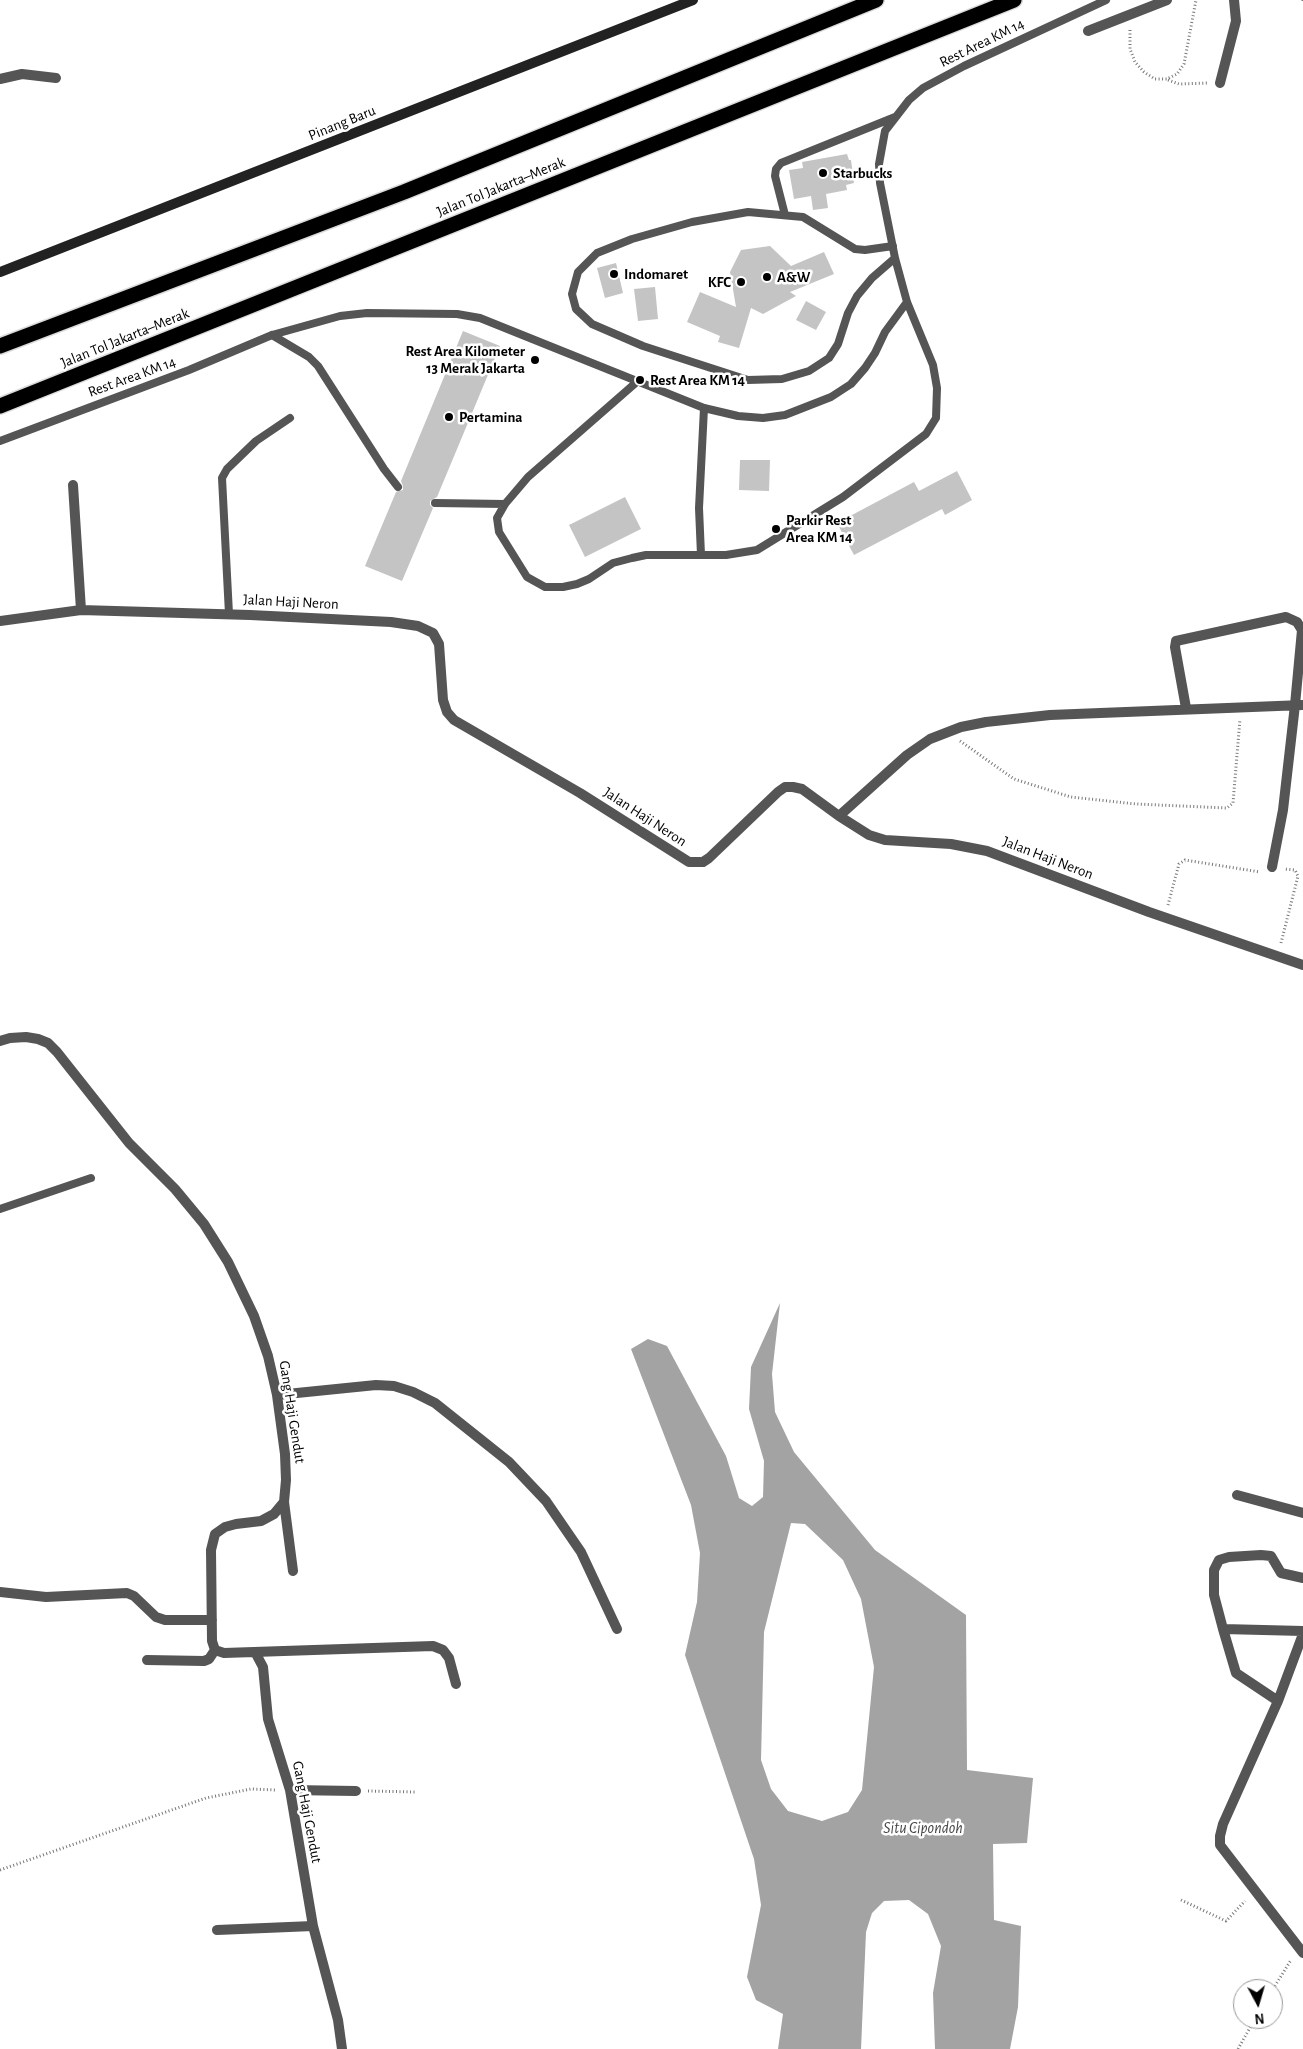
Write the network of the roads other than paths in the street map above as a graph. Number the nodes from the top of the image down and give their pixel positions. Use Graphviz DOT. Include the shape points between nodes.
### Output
graph roads {
  1 [pos="694,0"];
  2 [pos="876,0"];
  3 [pos="1014,0"];
  4 [pos="1106,0"];
  5 [pos="1166,0"];
  6 [pos="1234,0"];
  7 [pos="1088,31"];
  8 [pos="56,78"];
  9 [pos="0,79"];
  10 [pos="1220,83"];
  11 [pos="895,117"];
  12 [pos="785,215"];
  13 [pos="893,246"];
  14 [pos="895,258"];
  15 [pos="0,272"];
  16 [pos="118,300"];
  17 [pos="907,302"];
  18 [pos="272,335"];
  19 [pos="0,338"];
  20 [pos="0,346"];
  21 [pos="639,380"];
  22 [pos="0,406"];
  23 [pos="704,408"];
  24 [pos="290,418"];
  25 [pos="0,441"];
  26 [pos="73,485"];
  27 [pos="398,487"];
  28 [pos="435,503"];
  29 [pos="505,504"];
  30 [pos="701,555"];
  31 [pos="80,610"];
  32 [pos="228,614"];
  33 [pos="0,621"];
  34 [pos="1299,705"];
  35 [pos="1186,708"];
  36 [pos="839,816"];
  37 [pos="1272,867"];
  38 [pos="1303,965"];
  39 [pos="0,1041"];
  40 [pos="91,1178"];
  41 [pos="0,1209"];
  42 [pos="277,1396"];
  43 [pos="1237,1495"];
  44 [pos="284,1502"];
  45 [pos="1303,1514"];
  46 [pos="293,1571"];
  47 [pos="1303,1578"];
  48 [pos="0,1592"];
  49 [pos="212,1620"];
  50 [pos="1223,1628"];
  51 [pos="617,1629"];
  52 [pos="1303,1633"];
  53 [pos="1301,1646"];
  54 [pos="215,1650"];
  55 [pos="255,1652"];
  56 [pos="147,1660"];
  57 [pos="456,1684"];
  58 [pos="1278,1701"];
  59 [pos="290,1790"];
  60 [pos="356,1791"];
  61 [pos="313,1926"];
  62 [pos="217,1930"];
  63 [pos="1301,1950"];
  64 [pos="342,2049"];
  1 -- 15 [label="main road, Pinang Baru"];
  2 -- 16 [label="highway" via="404,192"];
  3 -- 22 [label="highway, Jalan Tol Jakarta–Merak"];
  4 -- 11 [label="lane, Rest Area KM 14" via="930,84 909,100"];
  5 -- 7 [label="street"];
  6 -- 10 [label="street" via="1236,21"];
  8 -- 9 [label="street" via="22,74"];
  11 -- 12 [label="lane" via="782,163 776,169 776,176"];
  11 -- 13 [label="lane, Rest Area KM 14" via="885,130 879,164"];
  12 -- 13 [label="lane" via="804,217 856,249"];
  12 -- 14 [label="lane" via="748,212 692,222 597,253 578,272 572,294 576,310 592,324 643,346 714,370 748,380 782,379 810,371 829,358 857,296"];
  13 -- 14 [label="lane"];
  14 -- 17 [label="lane"];
  16 -- 19 [label="lane"];
  16 -- 20 [label="highway"];
  17 -- 23 [label="lane, Rest Area KM 14" via="865,368 851,384 831,397 785,415 763,418"];
  17 -- 30 [label="lane" via="933,365 937,388 936,418 926,434 843,497 757,550"];
  18 -- 21 [label="lane, Rest Area KM 14" via="340,316 399,312 457,314 480,318"];
  18 -- 25 [label="lane, Rest Area KM 14"];
  18 -- 27 [label="lane" via="318,366"];
  21 -- 23 [label="lane, Rest Area KM 14"];
  21 -- 29 [label="lane" via="528,477"];
  23 -- 30 [label="lane" via="699,508"];
  24 -- 32 [label="lane" via="256,441 222,478"];
  26 -- 31 [label="street"];
  28 -- 29 [label="lane"];
  29 -- 30 [label="lane" via="497,522 499,532 527,577 545,587 582,582 620,560 646,555"];
  31 -- 32 [label="street, Jalan Haji Neron"];
  31 -- 33 [label="street, Jalan Haji Neron"];
  32 -- 36 [label="street, Jalan Haji Neron" via="391,622 418,626 433,633 439,644 443,700 454,720 580,793 680,858 696,863 709,858 785,788 802,789"];
  34 -- 35 [label="street"];
  34 -- 35 [label="street" via="1302,630 1297,622 1286,618 1176,641"];
  34 -- 37 [label="street"];
  35 -- 36 [label="street" via="1017,718 947,732 907,755"];
  36 -- 38 [label="street, Jalan Haji Neron" via="869,835 885,840 951,844 987,852"];
  39 -- 42 [label="street, Gang Haji Gendut" via="26,1036 48,1044 57,1052 128,1143 175,1189 204,1224 228,1262 254,1316"];
  40 -- 41 [label="lane"];
  42 -- 44 [label="street, Gang Haji Gendut" via="285,1454"];
  42 -- 51 [label="street" via="376,1385 394,1386 435,1403 509,1462 546,1501 581,1552"];
  43 -- 45 [label="street"];
  44 -- 46 [label="street, Gang Haji Gendut"];
  44 -- 49 [label="street" via="274,1514 261,1521 225,1527 215,1534 211,1550"];
  47 -- 50 [label="street" via="1282,1573 1271,1556 1219,1560 1213,1582"];
  48 -- 49 [label="street" via="46,1597 126,1593 134,1596 156,1617 165,1620"];
  49 -- 54 [label="street"];
  50 -- 52 [label="street"];
  50 -- 58 [label="street" via="1236,1673"];
  52 -- 53 [label="street"];
  53 -- 58 [label="street"];
  54 -- 55 [label="street"];
  54 -- 56 [label="street" via="204,1661"];
  55 -- 57 [label="street" via="433,1646 443,1650 449,1658"];
  55 -- 59 [label="street, Gang Haji Gendut" via="263,1667 268,1719"];
  58 -- 63 [label="street" via="1223,1824 1220,1846"];
  59 -- 60 [label="street"];
  59 -- 61 [label="street, Gang Haji Gendut"];
  61 -- 62 [label="street"];
  61 -- 64 [label="street, Gang Haji Gendut" via="338,2020"];
}
